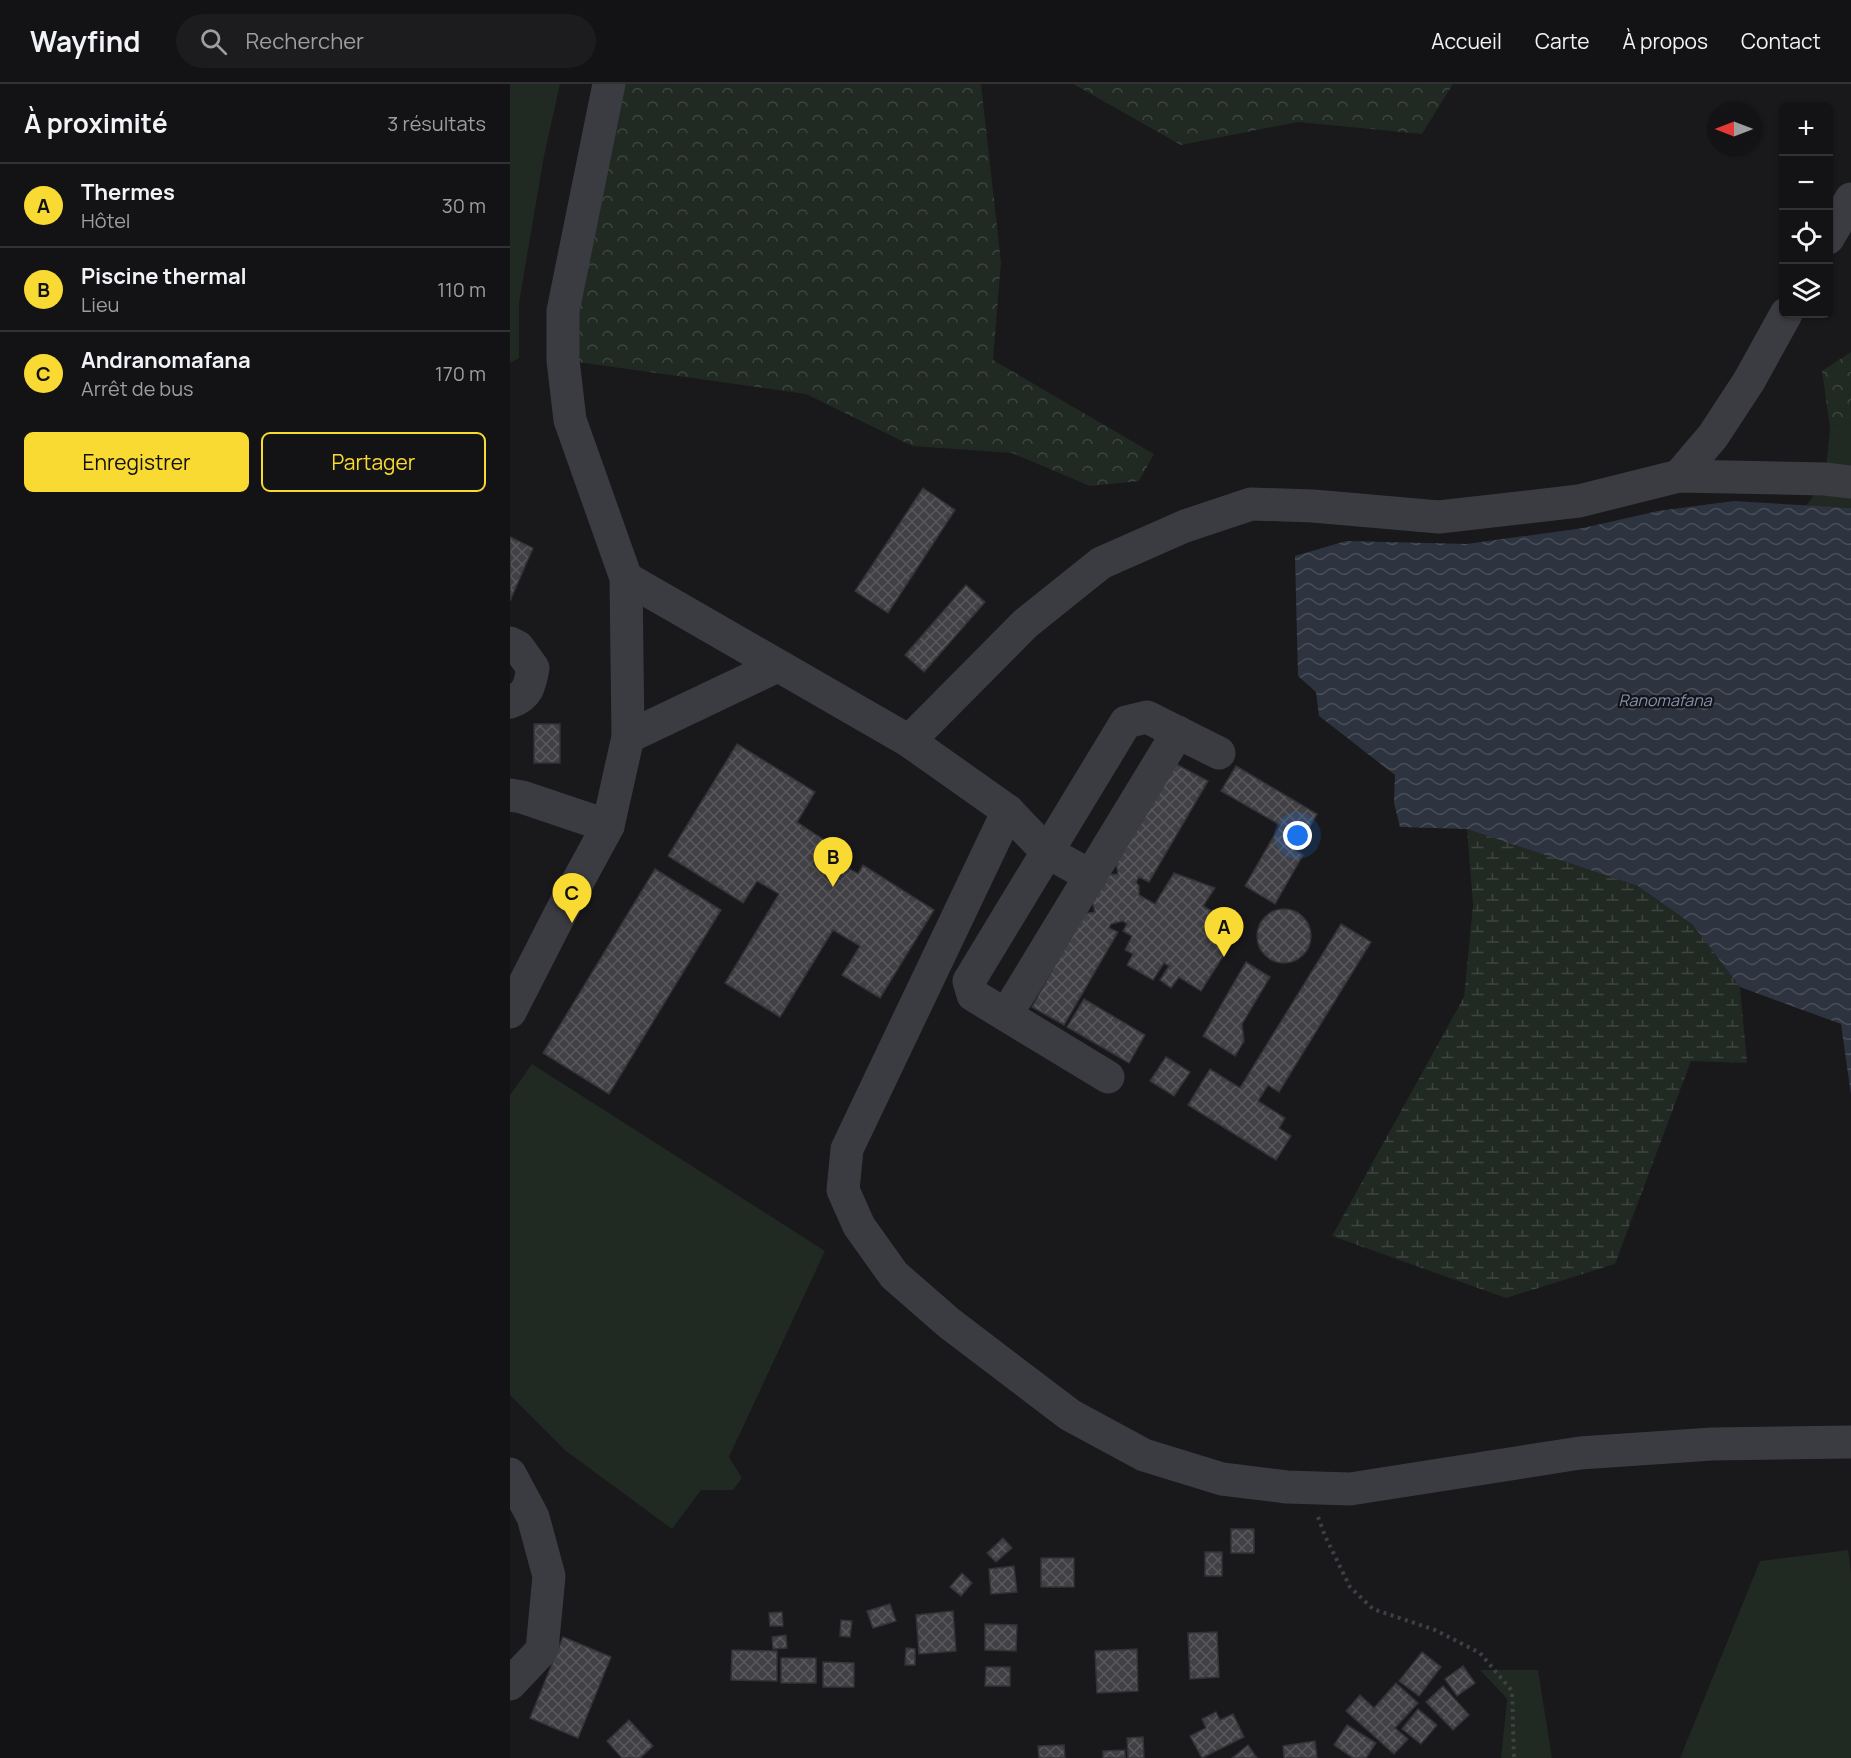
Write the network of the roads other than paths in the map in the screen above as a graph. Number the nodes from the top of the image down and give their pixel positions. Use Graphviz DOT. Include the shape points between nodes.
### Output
graph roads {
  1 [pos="609,84"];
  2 [pos="1851,199"];
  3 [pos="1833,230"];
  4 [pos="1784,318"];
  5 [pos="1679,476"];
  6 [pos="1851,482"];
  7 [pos="626,578"];
  8 [pos="510,643"];
  9 [pos="777,666"];
  10 [pos="510,702"];
  11 [pos="1178,732"];
  12 [pos="628,738"];
  13 [pos="909,741"];
  14 [pos="1219,753"];
  15 [pos="510,795"];
  16 [pos="1008,811"];
  17 [pos="609,826"];
  18 [pos="1047,852"];
  19 [pos="1091,876"];
  20 [pos="510,1012"];
  21 [pos="1006,1015"];
  22 [pos="1108,1077"];
  23 [pos="1851,1442"];
  24 [pos="510,1474"];
  25 [pos="510,1684"];
  1 -- 7 [label="street" via="563,311 563,360 570,420"];
  2 -- 3 [label="street"];
  4 -- 5 [label="street" via="1713,436"];
  5 -- 6 [label="street"];
  5 -- 13 [label="street" via="1579,501 1439,517 1251,504 1185,526 1101,563 1025,624"];
  7 -- 9 [label="street"];
  7 -- 12 [label="street"];
  8 -- 10 [label="street" via="518,647 533,668 529,689"];
  9 -- 12 [label="street"];
  9 -- 13 [label="street"];
  11 -- 14 [label="street"];
  11 -- 18 [label="street" via="1147,717 1126,722"];
  11 -- 19 [label="street"];
  12 -- 17 [label="street"];
  13 -- 16 [label="street"];
  15 -- 17 [label="street"];
  16 -- 18 [label="street"];
  16 -- 23 [label="street" via="847,1149 843,1190 859,1226 894,1275 949,1323 1070,1415 1144,1455 1222,1479 1308,1488 1350,1489 1580,1453 1712,1444"];
  17 -- 20 [label="street"];
  18 -- 19 [label="street"];
  18 -- 21 [label="street" via="969,981 973,995"];
  19 -- 21 [label="street"];
  21 -- 22 [label="street"];
  24 -- 25 [label="street" via="533,1517 549,1576 542,1650"];
}
